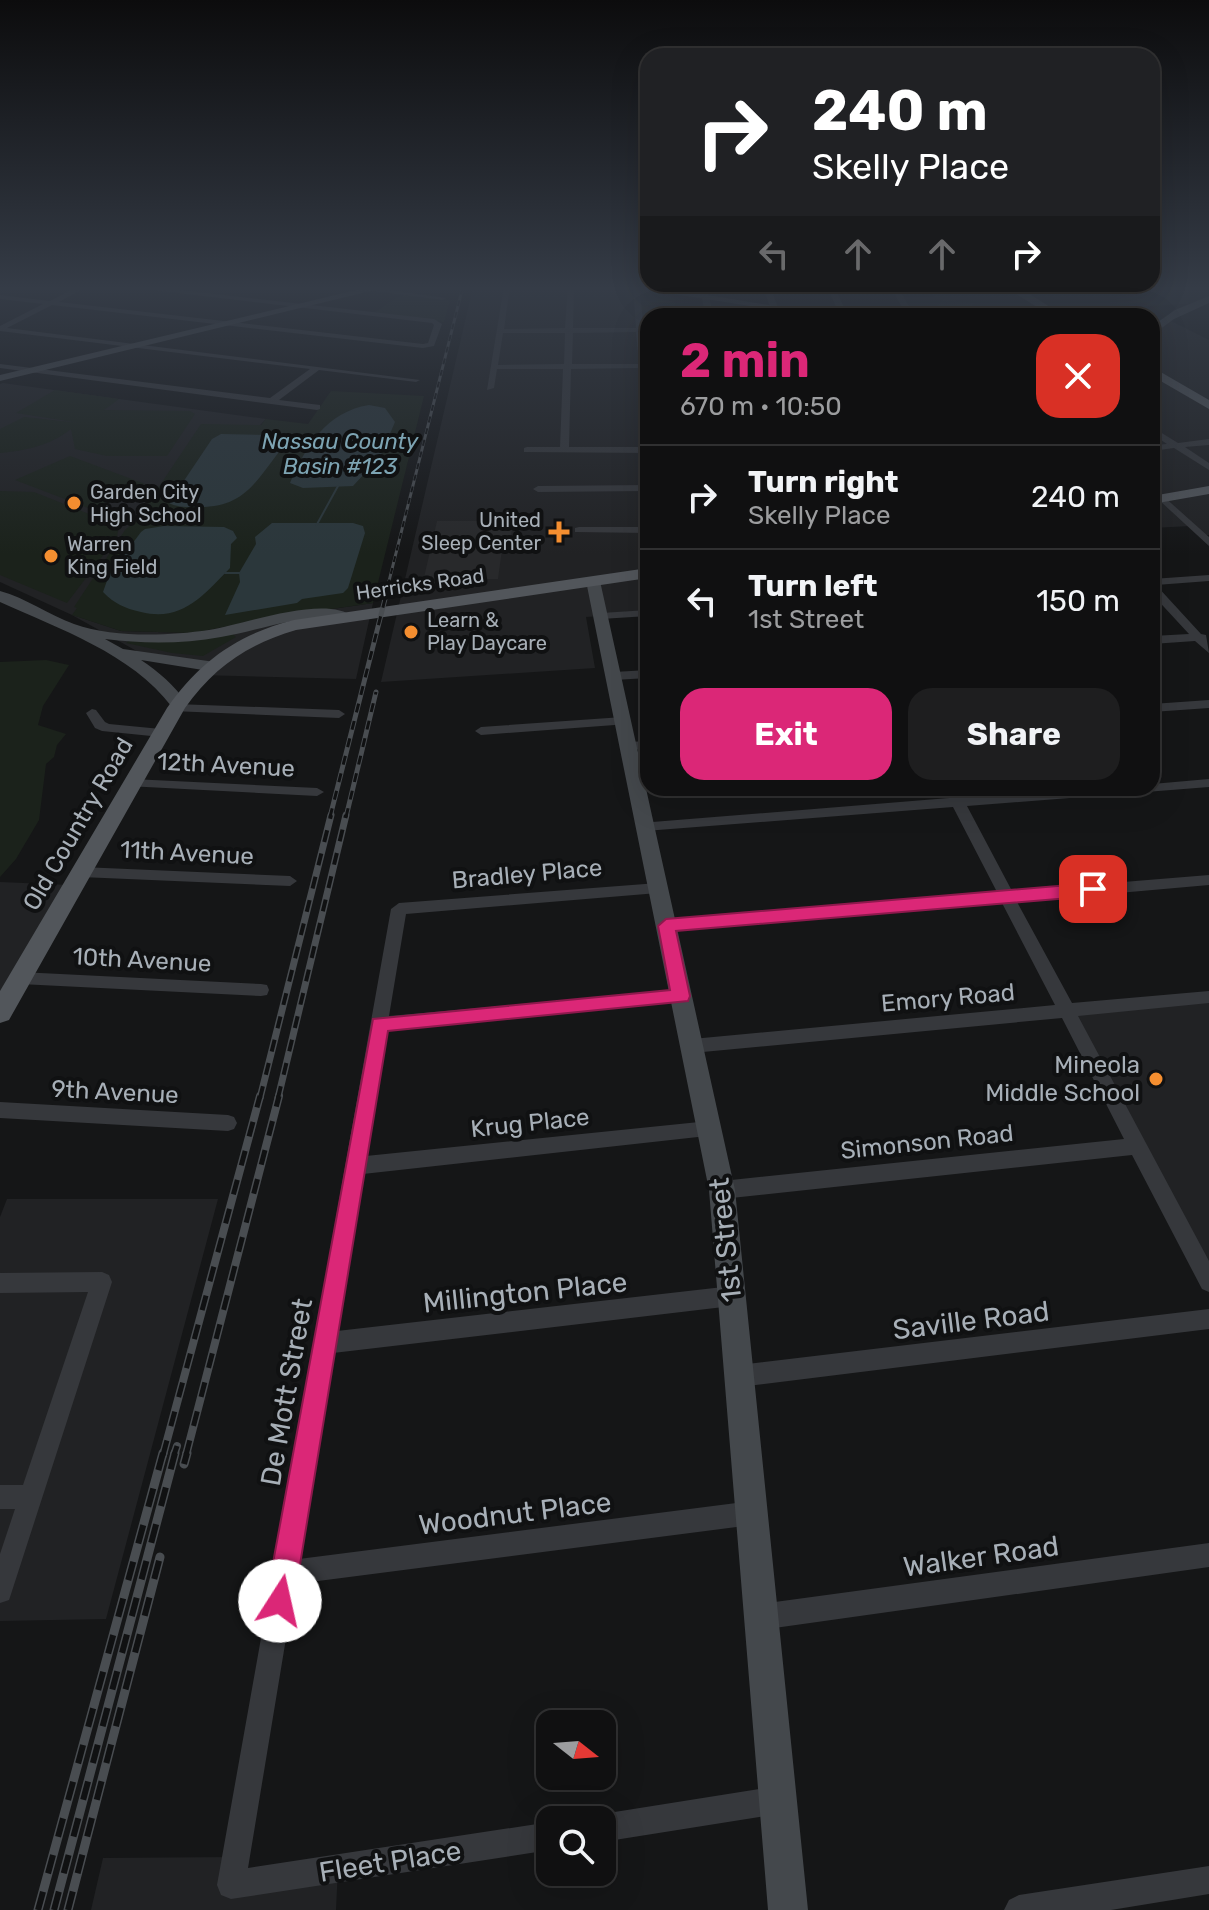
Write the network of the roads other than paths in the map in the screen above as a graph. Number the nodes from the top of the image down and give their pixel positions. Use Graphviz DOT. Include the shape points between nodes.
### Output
graph roads {
  1 [pos="73,375"];
  2 [pos="307,375"];
  3 [pos="376,375"];
  4 [pos="492,375"];
  5 [pos="567,375"];
  6 [pos="1160,376"];
  7 [pos="416,380"];
  8 [pos="490,388"];
  9 [pos="272,401"];
  10 [pos="1209,405"];
  11 [pos="317,407"];
  12 [pos="1160,435"];
  13 [pos="1209,442"];
  14 [pos="1178,447"];
  15 [pos="1160,448"];
  16 [pos="527,450"];
  17 [pos="564,450"];
  18 [pos="640,450"];
  19 [pos="1209,467"];
  20 [pos="640,488"];
  21 [pos="538,489"];
  22 [pos="1209,490"];
  23 [pos="1160,498"];
  24 [pos="1160,502"];
  25 [pos="579,530"];
  26 [pos="640,530"];
  27 [pos="1209,543"];
  28 [pos="640,574"];
  29 [pos="1209,578"];
  30 [pos="593,581"];
  31 [pos="1160,583"];
  32 [pos="1160,592"];
  33 [pos="0,596"];
  34 [pos="640,614"];
  35 [pos="601,616"];
  36 [pos="345,617"];
  37 [pos="66,627"];
  38 [pos="1204,637"];
  39 [pos="1160,640"];
  40 [pos="96,643"];
  41 [pos="1209,649"];
  42 [pos="209,666"];
  43 [pos="640,674"];
  44 [pos="614,676"];
  45 [pos="1209,704"];
  46 [pos="177,706"];
  47 [pos="1160,707"];
  48 [pos="92,713"];
  49 [pos="339,714"];
  50 [pos="623,721"];
  51 [pos="481,731"];
  52 [pos="161,733"];
  53 [pos="638,745"];
  54 [pos="640,768"];
  55 [pos="132,783"];
  56 [pos="1209,783"];
  57 [pos="1160,787"];
  58 [pos="317,792"];
  59 [pos="642,796"];
  60 [pos="943,796"];
  61 [pos="954,796"];
  62 [pos="645,826"];
  63 [pos="81,872"];
  64 [pos="1209,880"];
  65 [pos="290,881"];
  66 [pos="658,888"];
  67 [pos="1007,897"];
  68 [pos="399,909"];
  69 [pos="666,926"];
  70 [pos="20,978"];
  71 [pos="261,990"];
  72 [pos="681,996"];
  73 [pos="1209,997"];
  74 [pos="1067,1011"];
  75 [pos="0,1013"];
  76 [pos="379,1024"];
  77 [pos="692,1046"];
  78 [pos="0,1110"];
  79 [pos="228,1123"];
  80 [pos="709,1129"];
  81 [pos="1138,1146"];
  82 [pos="355,1166"];
  83 [pos="722,1190"];
  84 [pos="1209,1282"];
  85 [pos="0,1283"];
  86 [pos="732,1296"];
  87 [pos="1209,1319"];
  88 [pos="324,1343"];
  89 [pos="739,1376"];
  90 [pos="0,1497"];
  91 [pos="31,1497"];
  92 [pos="752,1513"];
  93 [pos="1209,1555"];
  94 [pos="285,1573"];
  95 [pos="0,1591"];
  96 [pos="761,1617"];
  97 [pos="778,1800"];
  98 [pos="616,1826"];
  99 [pos="536,1838"];
  100 [pos="1209,1880"];
  101 [pos="231,1885"];
  102 [pos="788,1910"];
  103 [pos="1019,1910"];
  1 -- 9 [label="street"];
  2 -- 9 [label="street"];
  3 -- 7 [label="street"];
  4 -- 8 [label="street"];
  5 -- 17 [label="street"];
  6 -- 10 [label="main road"];
  9 -- 11 [label="street"];
  12 -- 14 [label="street"];
  13 -- 14 [label="street"];
  14 -- 15 [label="street"];
  14 -- 19 [label="street"];
  16 -- 17 [label="street"];
  17 -- 18 [label="street"];
  20 -- 21 [label="street"];
  22 -- 23 [label="main road"];
  24 -- 27 [label="street"];
  25 -- 26 [label="street"];
  28 -- 30 [label="main road, Herricks Road"];
  29 -- 31 [label="street"];
  30 -- 35 [label="street, 1st Street"];
  30 -- 36 [label="main road, Herricks Road"];
  32 -- 38 [label="street"];
  33 -- 37 [label="street"];
  34 -- 35 [label="street"];
  35 -- 44 [label="street, 1st Street"];
  36 -- 37 [label="street" via="309,614 160,639"];
  36 -- 42 [label="main road, Herricks Road" via="256,637"];
  37 -- 40 [label="street"];
  38 -- 39 [label="street"];
  38 -- 41 [label="street"];
  40 -- 42 [label="street"];
  40 -- 46 [label="street" via="147,671 167,687"];
  42 -- 46 [label="main road, Old Country Road"];
  43 -- 44 [label="street"];
  44 -- 50 [label="street, 1st Street"];
  45 -- 47 [label="street"];
  46 -- 49 [label="street"];
  46 -- 52 [label="main road, Old Country Road"];
  48 -- 52 [label="street" via="107,728"];
  50 -- 51 [label="street"];
  50 -- 53 [label="street, 1st Street"];
  52 -- 55 [label="main road, Old Country Road"];
  53 -- 54 [label="street, 1st Street"];
  55 -- 58 [label="street, 12th Avenue"];
  55 -- 63 [label="main road, Old Country Road"];
  56 -- 57 [label="street"];
  59 -- 62 [label="street, 1st Street"];
  60 -- 62 [label="street"];
  61 -- 67 [label="street"];
  62 -- 66 [label="street, 1st Street"];
  63 -- 65 [label="street, 11th Avenue"];
  63 -- 70 [label="main road, Old Country Road"];
  64 -- 67 [label="street"];
  66 -- 68 [label="street, Bradley Place"];
  66 -- 69 [label="street, 1st Street"];
  67 -- 69 [label="street"];
  67 -- 74 [label="street"];
  68 -- 76 [label="street, De Mott Street"];
  69 -- 72 [label="street, 1st Street"];
  70 -- 71 [label="street, 10th Avenue"];
  70 -- 75 [label="main road, Old Country Road"];
  72 -- 76 [label="street"];
  72 -- 77 [label="street, 1st Street"];
  73 -- 74 [label="street, Emory Road"];
  74 -- 77 [label="street, Emory Road"];
  74 -- 81 [label="street"];
  76 -- 82 [label="street, De Mott Street"];
  77 -- 80 [label="street, 1st Street"];
  78 -- 79 [label="street, 9th Avenue"];
  80 -- 82 [label="street, Krug Place"];
  80 -- 83 [label="street, 1st Street"];
  81 -- 83 [label="street, Simonson Road"];
  81 -- 84 [label="street"];
  82 -- 88 [label="street, De Mott Street"];
  83 -- 86 [label="street, 1st Street"];
  85 -- 91 [label="street" via="102,1282"];
  86 -- 88 [label="street, Millington Place"];
  86 -- 89 [label="street, 1st Street"];
  87 -- 89 [label="street, Saville Road"];
  88 -- 94 [label="street, De Mott Street"];
  89 -- 92 [label="street, 1st Street"];
  90 -- 91 [label="street"];
  91 -- 95 [label="street"];
  92 -- 94 [label="street, Woodnut Place"];
  92 -- 96 [label="street, 1st Street"];
  93 -- 96 [label="street, Walker Road"];
  94 -- 101 [label="street, De Mott Street"];
  96 -- 97 [label="street, 1st Street"];
  97 -- 98 [label="street"];
  97 -- 102 [label="street, 1st Street"];
  99 -- 101 [label="street, Fleet Place"];
  100 -- 103 [label="street"];
}
